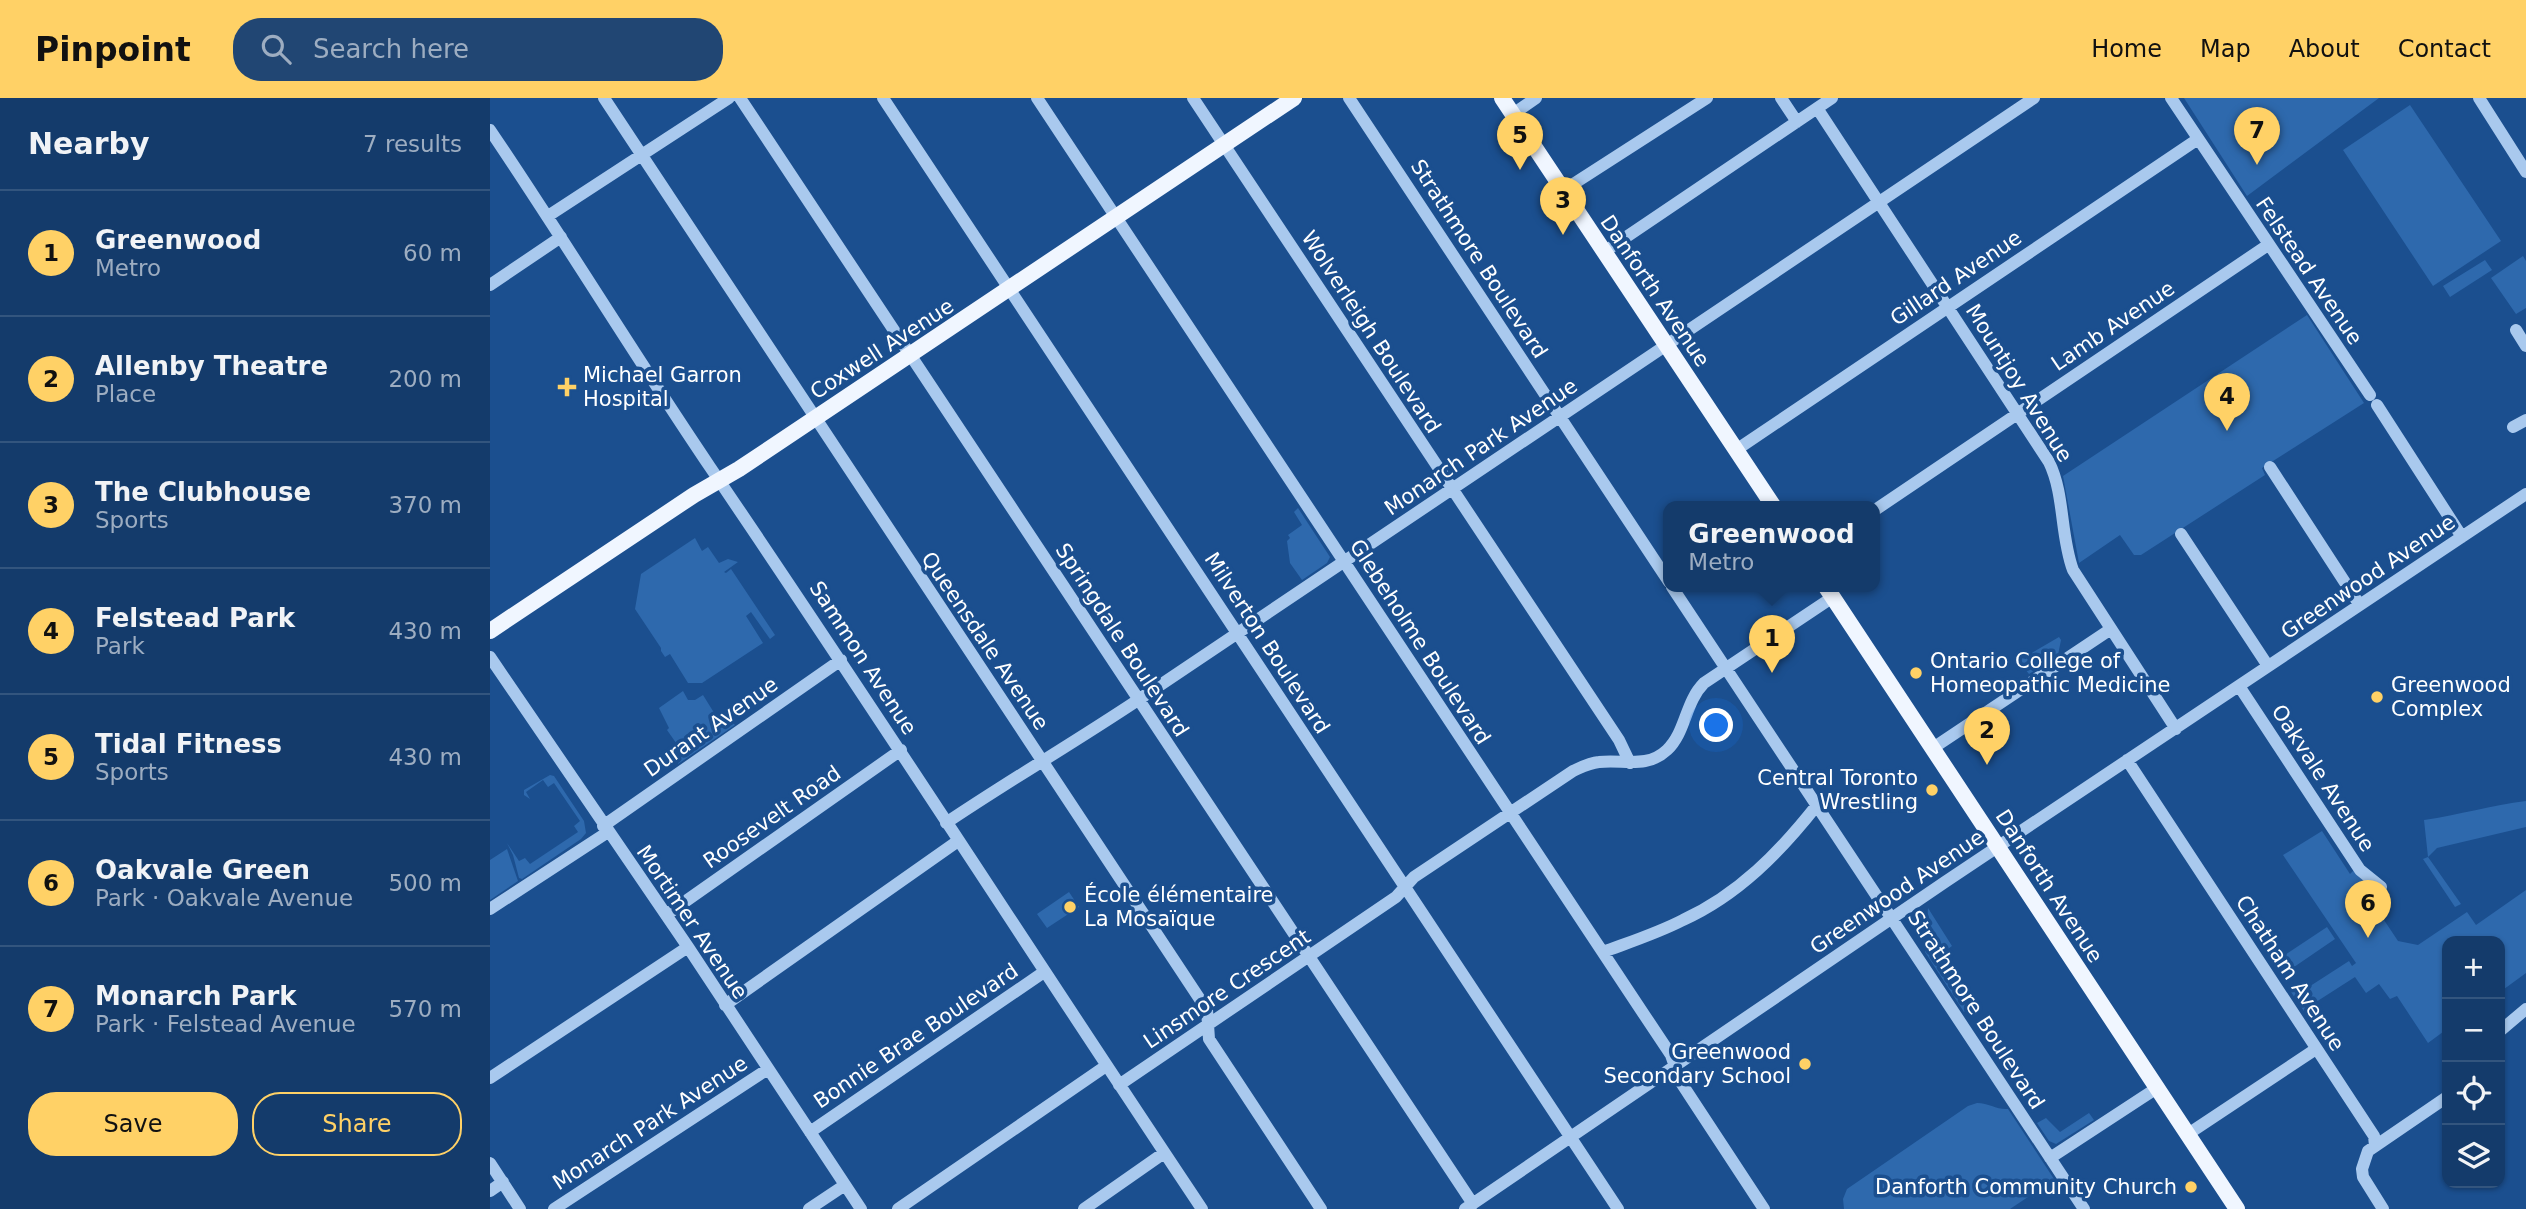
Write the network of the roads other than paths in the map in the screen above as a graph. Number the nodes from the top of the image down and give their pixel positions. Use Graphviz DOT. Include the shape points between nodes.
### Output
graph roads {
  1 [pos="604,98"];
  2 [pos="729,98"];
  3 [pos="740,98"];
  4 [pos="883,98"];
  5 [pos="1037,98"];
  6 [pos="1193,98"];
  7 [pos="1294,98"];
  8 [pos="1349,98"];
  9 [pos="1502,98"];
  10 [pos="1536,98"];
  11 [pos="1707,98"];
  12 [pos="1781,98"];
  13 [pos="1832,98"];
  14 [pos="2034,98"];
  15 [pos="2171,98"];
  16 [pos="2480,98"];
  17 [pos="1816,108"];
  18 [pos="1513,114"];
  19 [pos="1797,122"];
  20 [pos="490,130"];
  21 [pos="2198,139"];
  22 [pos="1224,145"];
  23 [pos="642,156"];
  24 [pos="2526,172"];
  25 [pos="1564,190"];
  26 [pos="1879,202"];
  27 [pos="548,216"];
  28 [pos="1116,218"];
  29 [pos="561,237"];
  30 [pos="2269,245"];
  31 [pos="1604,252"];
  32 [pos="490,285"];
  33 [pos="1010,289"];
  34 [pos="1948,306"];
  35 [pos="2516,330"];
  36 [pos="1666,345"];
  37 [pos="2526,346"];
  38 [pos="911,356"];
  39 [pos="2017,414"];
  40 [pos="1560,417"];
  41 [pos="815,418"];
  42 [pos="2526,420"];
  43 [pos="2513,427"];
  44 [pos="1735,450"];
  45 [pos="2270,467"];
  46 [pos="720,480"];
  47 [pos="1451,489"];
  48 [pos="2526,494"];
  49 [pos="1769,501"];
  50 [pos="1880,506"];
  51 [pos="2180,534"];
  52 [pos="2462,537"];
  53 [pos="1344,561"];
  54 [pos="1663,573"];
  55 [pos="1675,592"];
  56 [pos="1830,592"];
  57 [pos="2359,604"];
  58 [pos="2110,629"];
  59 [pos="490,631"];
  60 [pos="1237,633"];
  61 [pos="490,657"];
  62 [pos="841,660"];
  63 [pos="2268,666"];
  64 [pos="1726,669"];
  65 [pos="2239,686"];
  66 [pos="1138,700"];
  67 [pos="2175,729"];
  68 [pos="1933,748"];
  69 [pos="901,750"];
  70 [pos="2127,760"];
  71 [pos="1042,761"];
  72 [pos="1630,763"];
  73 [pos="1817,805"];
  74 [pos="1510,814"];
  75 [pos="946,822"];
  76 [pos="606,829"];
  77 [pos="958,841"];
  78 [pos="1998,847"];
  79 [pos="2381,887"];
  80 [pos="1405,888"];
  81 [pos="490,909"];
  82 [pos="666,915"];
  83 [pos="1893,918"];
  84 [pos="688,947"];
  85 [pos="1603,952"];
  86 [pos="1309,957"];
  87 [pos="1044,972"];
  88 [pos="725,1005"];
  89 [pos="2526,1009"];
  90 [pos="1208,1026"];
  91 [pos="2505,1027"];
  92 [pos="2316,1049"];
  93 [pos="1676,1065"];
  94 [pos="1105,1066"];
  95 [pos="768,1069"];
  96 [pos="490,1078"];
  97 [pos="1119,1085"];
  98 [pos="2157,1088"];
  99 [pos="2442,1100"];
  100 [pos="810,1132"];
  101 [pos="2188,1134"];
  102 [pos="1570,1137"];
  103 [pos="2375,1146"];
  104 [pos="1164,1153"];
  105 [pos="2050,1158"];
  106 [pos="490,1163"];
  107 [pos="503,1182"];
  108 [pos="845,1185"];
  109 [pos="490,1191"];
  110 [pos="1469,1207"];
  111 [pos="520,1209"];
  112 [pos="554,1209"];
  113 [pos="809,1209"];
  114 [pos="861,1209"];
  115 [pos="898,1209"];
  116 [pos="1084,1209"];
  117 [pos="1202,1209"];
  118 [pos="1321,1209"];
  119 [pos="1618,1209"];
  120 [pos="1764,1209"];
  121 [pos="2084,1209"];
  122 [pos="2237,1209"];
  123 [pos="2383,1209"];
  1 -- 23 [label="street, Queensdale Avenue"];
  2 -- 23 [label="street"];
  3 -- 38 [label="street, Springdale Boulevard"];
  4 -- 33 [label="street, Milverton Boulevard"];
  5 -- 28 [label="street, Glebeholme Boulevard"];
  6 -- 22 [label="street, Wolverleigh Boulevard"];
  7 -- 22 [label="main road, Coxwell Avenue"];
  8 -- 40 [label="street, Strathmore Boulevard"];
  9 -- 18 [label="main road, Danforth Avenue"];
  10 -- 18 [label="street"];
  11 -- 25 [label="street"];
  12 -- 19 [label="street"];
  13 -- 17 [label="street"];
  14 -- 26 [label="street, Monarch Park Avenue"];
  15 -- 21 [label="street, Felstead Avenue"];
  16 -- 24 [label="street"];
  17 -- 19 [label="street"];
  17 -- 26 [label="street, Mountjoy Avenue"];
  18 -- 25 [label="main road, Danforth Avenue"];
  19 -- 31 [label="street"];
  20 -- 27 [label="street, Sammon Avenue"];
  21 -- 30 [label="street, Felstead Avenue"];
  21 -- 34 [label="street, Gillard Avenue"];
  22 -- 28 [label="main road, Coxwell Avenue"];
  22 -- 47 [label="street, Wolverleigh Boulevard"];
  23 -- 27 [label="street"];
  23 -- 41 [label="street, Queensdale Avenue"];
  25 -- 31 [label="main road, Danforth Avenue"];
  26 -- 34 [label="street, Mountjoy Avenue"];
  26 -- 36 [label="street, Monarch Park Avenue"];
  27 -- 29 [label="street, Sammon Avenue"];
  28 -- 33 [label="main road, Coxwell Avenue"];
  28 -- 53 [label="street, Glebeholme Boulevard"];
  29 -- 32 [label="street"];
  29 -- 46 [label="street, Sammon Avenue"];
  30 -- 39 [label="street, Lamb Avenue"];
  30 -- 52 [label="street, Felstead Avenue"];
  31 -- 36 [label="main road, Danforth Avenue"];
  33 -- 38 [label="main road, Coxwell Avenue"];
  33 -- 60 [label="street, Milverton Boulevard"];
  34 -- 39 [label="street, Mountjoy Avenue"];
  34 -- 44 [label="street, Gillard Avenue"];
  35 -- 37 [label="street"];
  36 -- 40 [label="street, Monarch Park Avenue"];
  36 -- 44 [label="main road, Danforth Avenue"];
  38 -- 41 [label="main road, Coxwell Avenue"];
  38 -- 66 [label="street, Springdale Boulevard"];
  39 -- 50 [label="street, Lamb Avenue"];
  39 -- 58 [label="street, Mountjoy Avenue" via="2054,474 2073,570"];
  40 -- 47 [label="street, Monarch Park Avenue"];
  40 -- 54 [label="street, Strathmore Boulevard"];
  41 -- 46 [label="main road, Coxwell Avenue"];
  41 -- 71 [label="street, Queensdale Avenue"];
  42 -- 43 [label="street"];
  44 -- 49 [label="main road, Danforth Avenue"];
  45 -- 57 [label="street"];
  46 -- 59 [label="main road, Coxwell Avenue"];
  46 -- 62 [label="street, Sammon Avenue"];
  47 -- 53 [label="street, Monarch Park Avenue"];
  47 -- 72 [label="street, Wolverleigh Boulevard"];
  48 -- 52 [label="street, Greenwood Avenue"];
  51 -- 63 [label="street"];
  52 -- 57 [label="street, Greenwood Avenue"];
  53 -- 60 [label="street, Monarch Park Avenue"];
  53 -- 74 [label="street, Glebeholme Boulevard"];
  55 -- 64 [label="street, Strathmore Boulevard"];
  56 -- 64 [label="street, Linsmore Crescent"];
  56 -- 68 [label="main road, Danforth Avenue"];
  57 -- 63 [label="street, Greenwood Avenue"];
  58 -- 67 [label="street, Mountjoy Avenue"];
  58 -- 68 [label="street"];
  60 -- 66 [label="street, Monarch Park Avenue"];
  60 -- 80 [label="street, Milverton Boulevard"];
  61 -- 76 [label="street, Mortimer Avenue"];
  62 -- 69 [label="street, Sammon Avenue"];
  62 -- 76 [label="street, Durant Avenue"];
  63 -- 65 [label="street, Greenwood Avenue"];
  64 -- 72 [label="street, Linsmore Crescent" via="1698,690 1668,749 1650,760"];
  64 -- 73 [label="street, Strathmore Boulevard"];
  65 -- 67 [label="street, Greenwood Avenue"];
  65 -- 79 [label="street, Oakvale Avenue" via="2360,870"];
  66 -- 71 [label="street, Monarch Park Avenue"];
  66 -- 86 [label="street, Springdale Boulevard"];
  67 -- 70 [label="street, Greenwood Avenue"];
  68 -- 78 [label="main road, Danforth Avenue"];
  69 -- 75 [label="street, Sammon Avenue"];
  69 -- 82 [label="street, Roosevelt Road"];
  70 -- 78 [label="street, Greenwood Avenue"];
  70 -- 92 [label="street, Chatham Avenue"];
  71 -- 75 [label="street, Monarch Park Avenue"];
  71 -- 90 [label="street, Queensdale Avenue" via="1207,1010"];
  72 -- 74 [label="street, Linsmore Crescent" via="1587,764"];
  73 -- 83 [label="street, Strathmore Boulevard"];
  73 -- 85 [label="street" via="1755,873 1721,899 1683,921"];
  74 -- 80 [label="street, Linsmore Crescent" via="1414,877"];
  74 -- 85 [label="street, Glebeholme Boulevard"];
  75 -- 77 [label="street, Sammon Avenue"];
  76 -- 81 [label="street, Durant Avenue"];
  76 -- 82 [label="street, Mortimer Avenue"];
  77 -- 87 [label="street, Sammon Avenue"];
  77 -- 88 [label="street"];
  78 -- 83 [label="street, Greenwood Avenue"];
  78 -- 98 [label="main road, Danforth Avenue"];
  80 -- 86 [label="street, Linsmore Crescent"];
  80 -- 102 [label="street, Milverton Boulevard"];
  82 -- 84 [label="street, Mortimer Avenue"];
  83 -- 93 [label="street, Greenwood Avenue"];
  83 -- 105 [label="street, Strathmore Boulevard"];
  84 -- 88 [label="street, Mortimer Avenue"];
  84 -- 96 [label="street"];
  85 -- 93 [label="street, Glebeholme Boulevard"];
  86 -- 90 [label="street, Linsmore Crescent"];
  86 -- 110 [label="street, Springdale Boulevard"];
  87 -- 94 [label="street, Sammon Avenue"];
  87 -- 100 [label="street, Bonnie Brae Boulevard"];
  88 -- 95 [label="street, Mortimer Avenue"];
  89 -- 91 [label="street"];
  90 -- 97 [label="street, Linsmore Crescent"];
  90 -- 118 [label="street, Queensdale Avenue" via="1209,1039"];
  92 -- 101 [label="street"];
  92 -- 103 [label="street, Chatham Avenue" via="2374,1136"];
  93 -- 102 [label="street, Greenwood Avenue"];
  93 -- 120 [label="street, Glebeholme Boulevard" via="1681,1081"];
  94 -- 97 [label="street, Sammon Avenue"];
  94 -- 115 [label="street"];
  95 -- 100 [label="street, Mortimer Avenue"];
  95 -- 112 [label="street, Monarch Park Avenue"];
  97 -- 104 [label="street, Sammon Avenue"];
  98 -- 101 [label="main road, Danforth Avenue"];
  98 -- 105 [label="street"];
  99 -- 103 [label="street"];
  100 -- 108 [label="street, Mortimer Avenue"];
  101 -- 122 [label="main road, Danforth Avenue"];
  102 -- 110 [label="street, Greenwood Avenue"];
  102 -- 119 [label="street, Milverton Boulevard"];
  103 -- 123 [label="street" via="2368,1151 2363,1177"];
  104 -- 116 [label="street"];
  104 -- 117 [label="street, Sammon Avenue"];
  105 -- 121 [label="street, Strathmore Boulevard"];
  106 -- 107 [label="street"];
  107 -- 109 [label="street"];
  107 -- 111 [label="street"];
  108 -- 113 [label="street"];
  108 -- 114 [label="street, Mortimer Avenue"];
}
